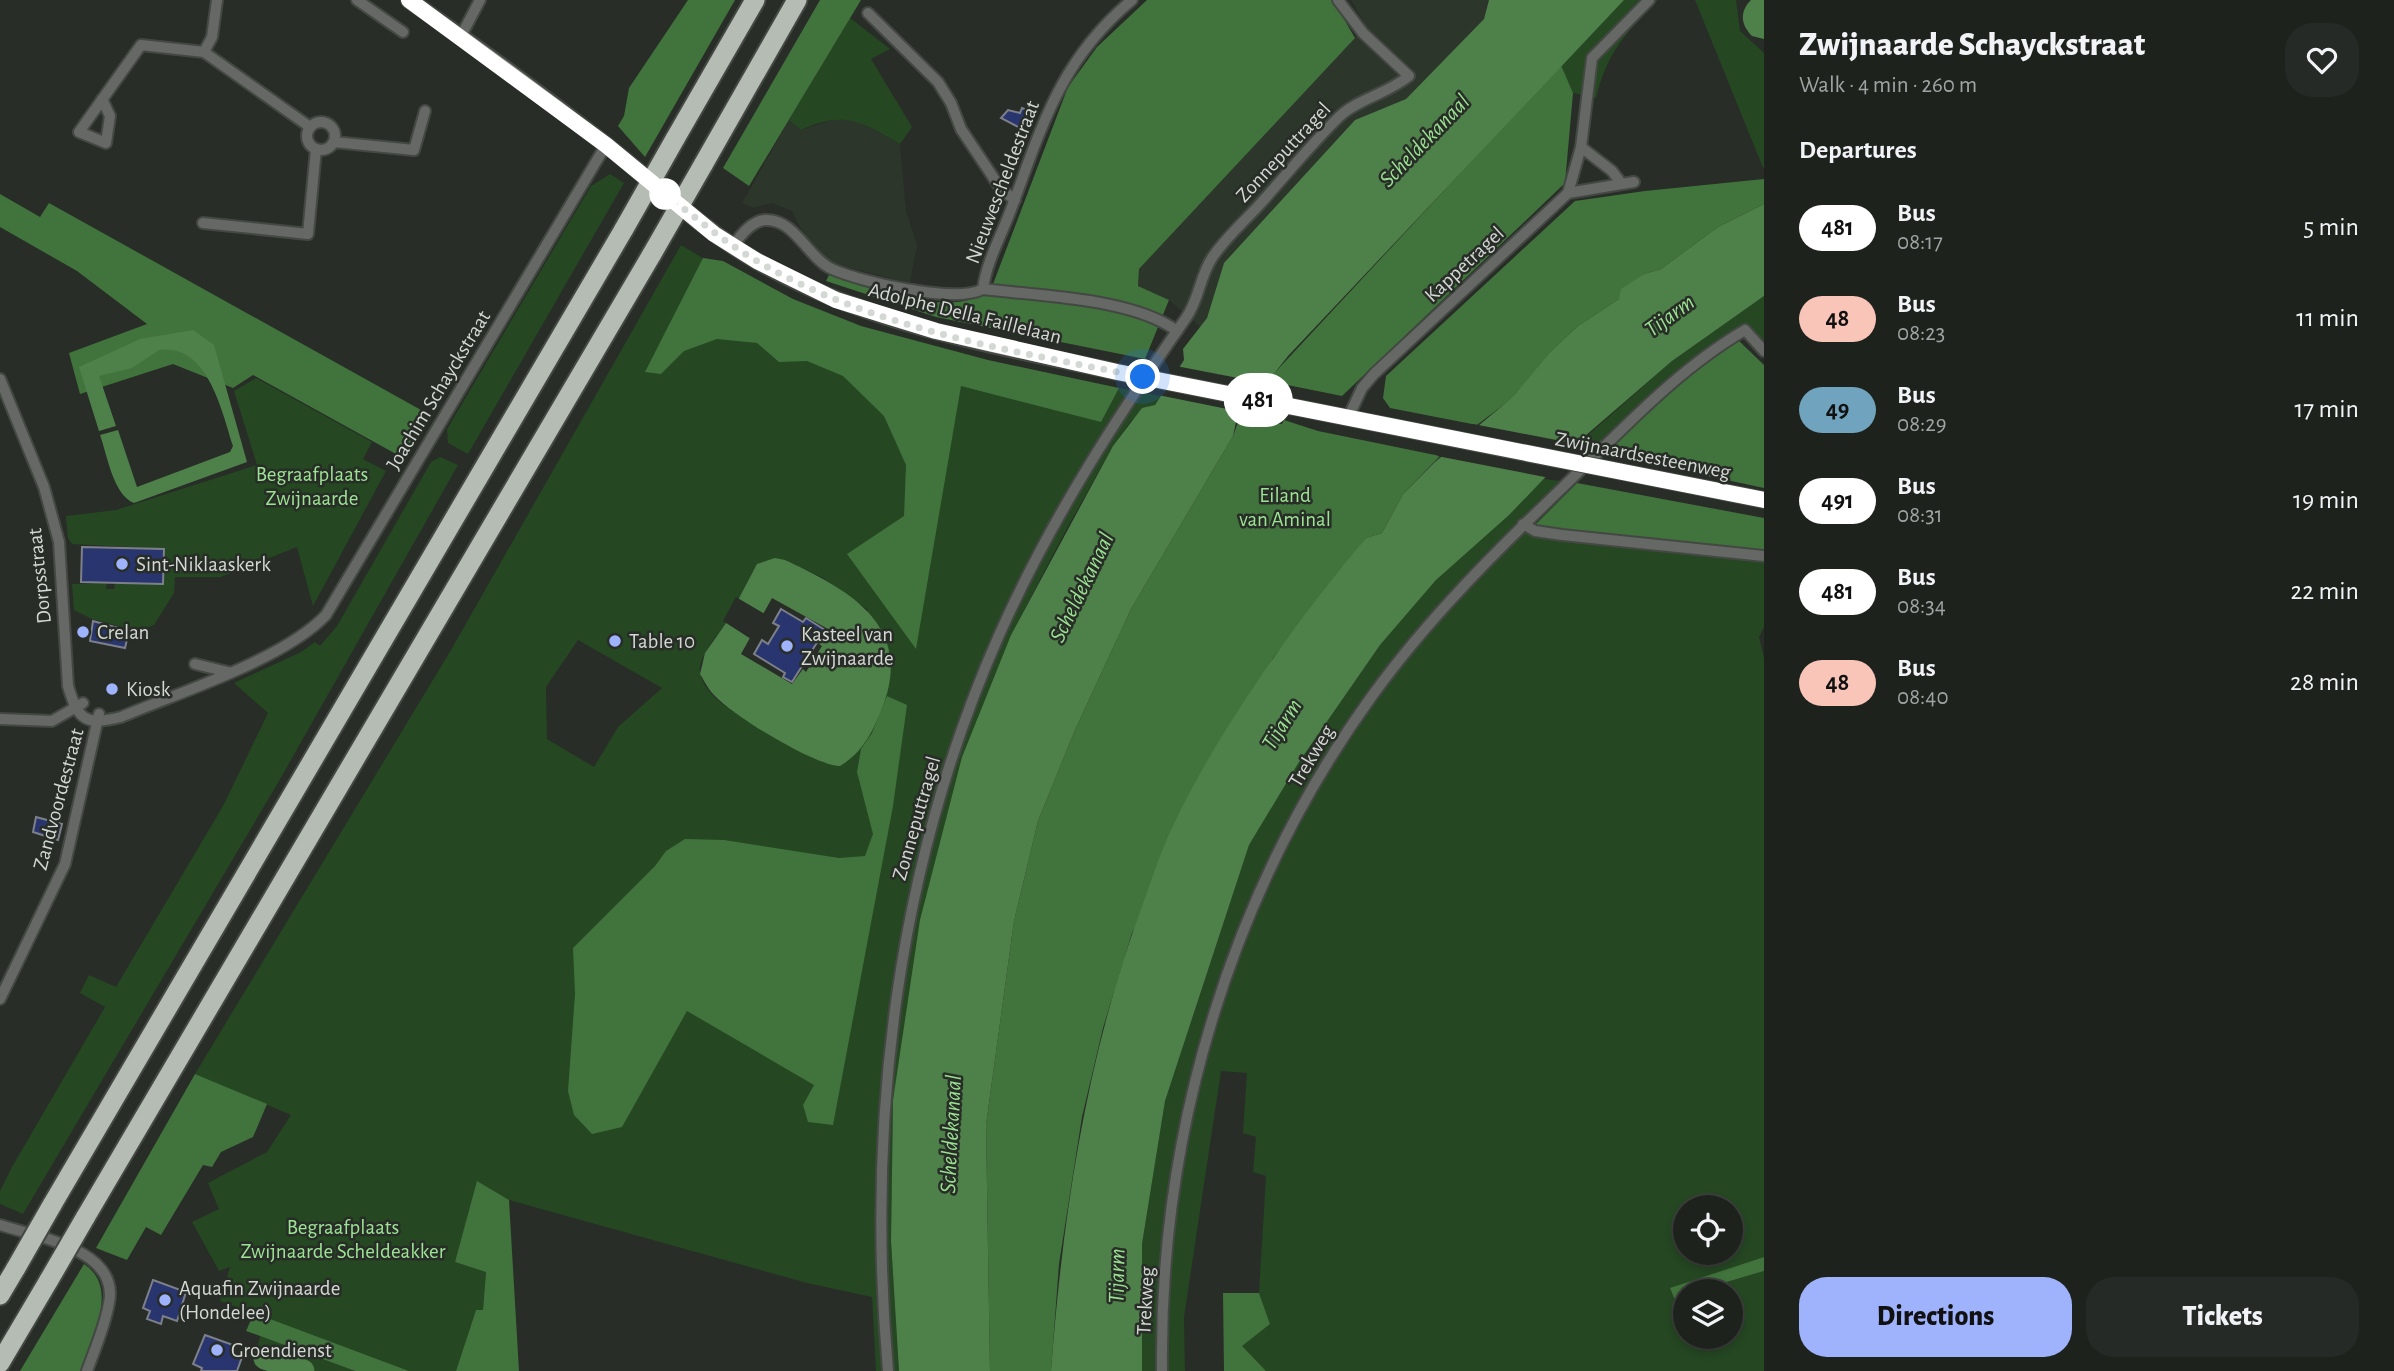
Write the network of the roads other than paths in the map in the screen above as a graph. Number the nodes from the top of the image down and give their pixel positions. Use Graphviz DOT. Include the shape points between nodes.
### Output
graph roads {
  1 [pos="217,0"];
  2 [pos="357,0"];
  3 [pos="409,0"];
  4 [pos="480,0"];
  5 [pos="755,0"];
  6 [pos="797,0"];
  7 [pos="1132,0"];
  8 [pos="1339,0"];
  9 [pos="1649,0"];
  10 [pos="869,13"];
  11 [pos="403,32"];
  12 [pos="461,36"];
  13 [pos="204,52"];
  14 [pos="102,99"];
  15 [pos="425,111"];
  16 [pos="310,127"];
  17 [pos="334,142"];
  18 [pos="606,145"];
  19 [pos="1581,147"];
  20 [pos="316,149"];
  21 [pos="1634,182"];
  22 [pos="1621,183"];
  23 [pos="1568,192"];
  24 [pos="1015,200"];
  25 [pos="204,223"];
  26 [pos="733,246"];
  27 [pos="984,289"];
  28 [pos="1177,331"];
  29 [pos="1764,351"];
  30 [pos="0,379"];
  31 [pos="1348,418"];
  32 [pos="1515,451"];
  33 [pos="1764,500"];
  34 [pos="1523,524"];
  35 [pos="1764,556"];
  36 [pos="195,664"];
  37 [pos="228,672"];
  38 [pos="79,706"];
  39 [pos="98,718"];
  40 [pos="0,719"];
  41 [pos="0,999"];
  42 [pos="0,1225"];
  43 [pos="0,1295"];
  44 [pos="0,1363"];
  45 [pos="87,1371"];
  46 [pos="888,1371"];
  47 [pos="1162,1371"];
  1 -- 13 [label="street" via="212,37"];
  2 -- 11 [label="street"];
  3 -- 12 [label="main road, Adolphe Della Faillelaan"];
  4 -- 12 [label="street"];
  5 -- 43 [label="highway, bridge"];
  6 -- 44 [label="highway, bridge"];
  7 -- 24 [label="street, Nieuwescheldestraat" via="1065,74"];
  8 -- 28 [label="street, Zonneputtragel" via="1363,33 1409,76 1391,91 1342,114 1214,255 1193,309"];
  9 -- 19 [label="street" via="1592,58"];
  10 -- 24 [label="street" via="938,82 961,129 1001,189"];
  12 -- 18 [label="main road, Adolphe Della Faillelaan"];
  13 -- 14 [label="street" via="141,45"];
  13 -- 16 [label="street"];
  15 -- 17 [label="street" via="414,150"];
  16 -- 17 [label="street" via="319,122 330,125"];
  16 -- 20 [label="street" via="308,141"];
  17 -- 20 [label="street" via="324,150"];
  18 -- 26 [label="main road, Adolphe Della Faillelaan"];
  18 -- 37 [label="street, Joachim Schayckstraat" via="326,615 299,639"];
  19 -- 22 [label="street" via="1612,170"];
  19 -- 23 [label="street"];
  20 -- 25 [label="street" via="308,234"];
  21 -- 22 [label="street"];
  22 -- 23 [label="street"];
  23 -- 31 [label="street, Kappetragel" via="1374,374"];
  24 -- 27 [label="street, Nieuwescheldestraat"];
  26 -- 27 [label="street, Nieuwescheldestraat" via="747,229 763,220 778,222 832,269 933,294 974,294"];
  26 -- 31 [label="main road, Adolphe Della Faillelaan, bridge" via="836,300 886,317 1117,372"];
  27 -- 28 [label="street" via="1132,309"];
  28 -- 46 [label="street, Zonneputtragel" via="1095,453 1014,603 975,693 929,832 905,940 884,1094 881,1238"];
  29 -- 34 [label="street, Trekweg" via="1745,330 1714,350 1644,409"];
  30 -- 38 [label="street, Dorpsstraat" via="44,487 59,541 69,638 68,686"];
  31 -- 32 [label="main road, Adolphe Della Faillelaan"];
  32 -- 33 [label="main road, Zwijnaardsesteenweg, bridge"];
  34 -- 35 [label="street" via="1562,535"];
  34 -- 47 [label="street, Trekweg" via="1442,609 1371,697 1289,832 1254,906 1209,1030 1181,1148 1167,1249"];
  36 -- 37 [label="street"];
  37 -- 39 [label="street, Joachim Schayckstraat" via="121,717"];
  38 -- 39 [label="street" via="87,720"];
  38 -- 40 [label="street" via="52,721"];
  39 -- 41 [label="street, Zandvoordestraat" via="65,864"];
  42 -- 45 [label="street" via="90,1258 104,1272 110,1302"];
}
